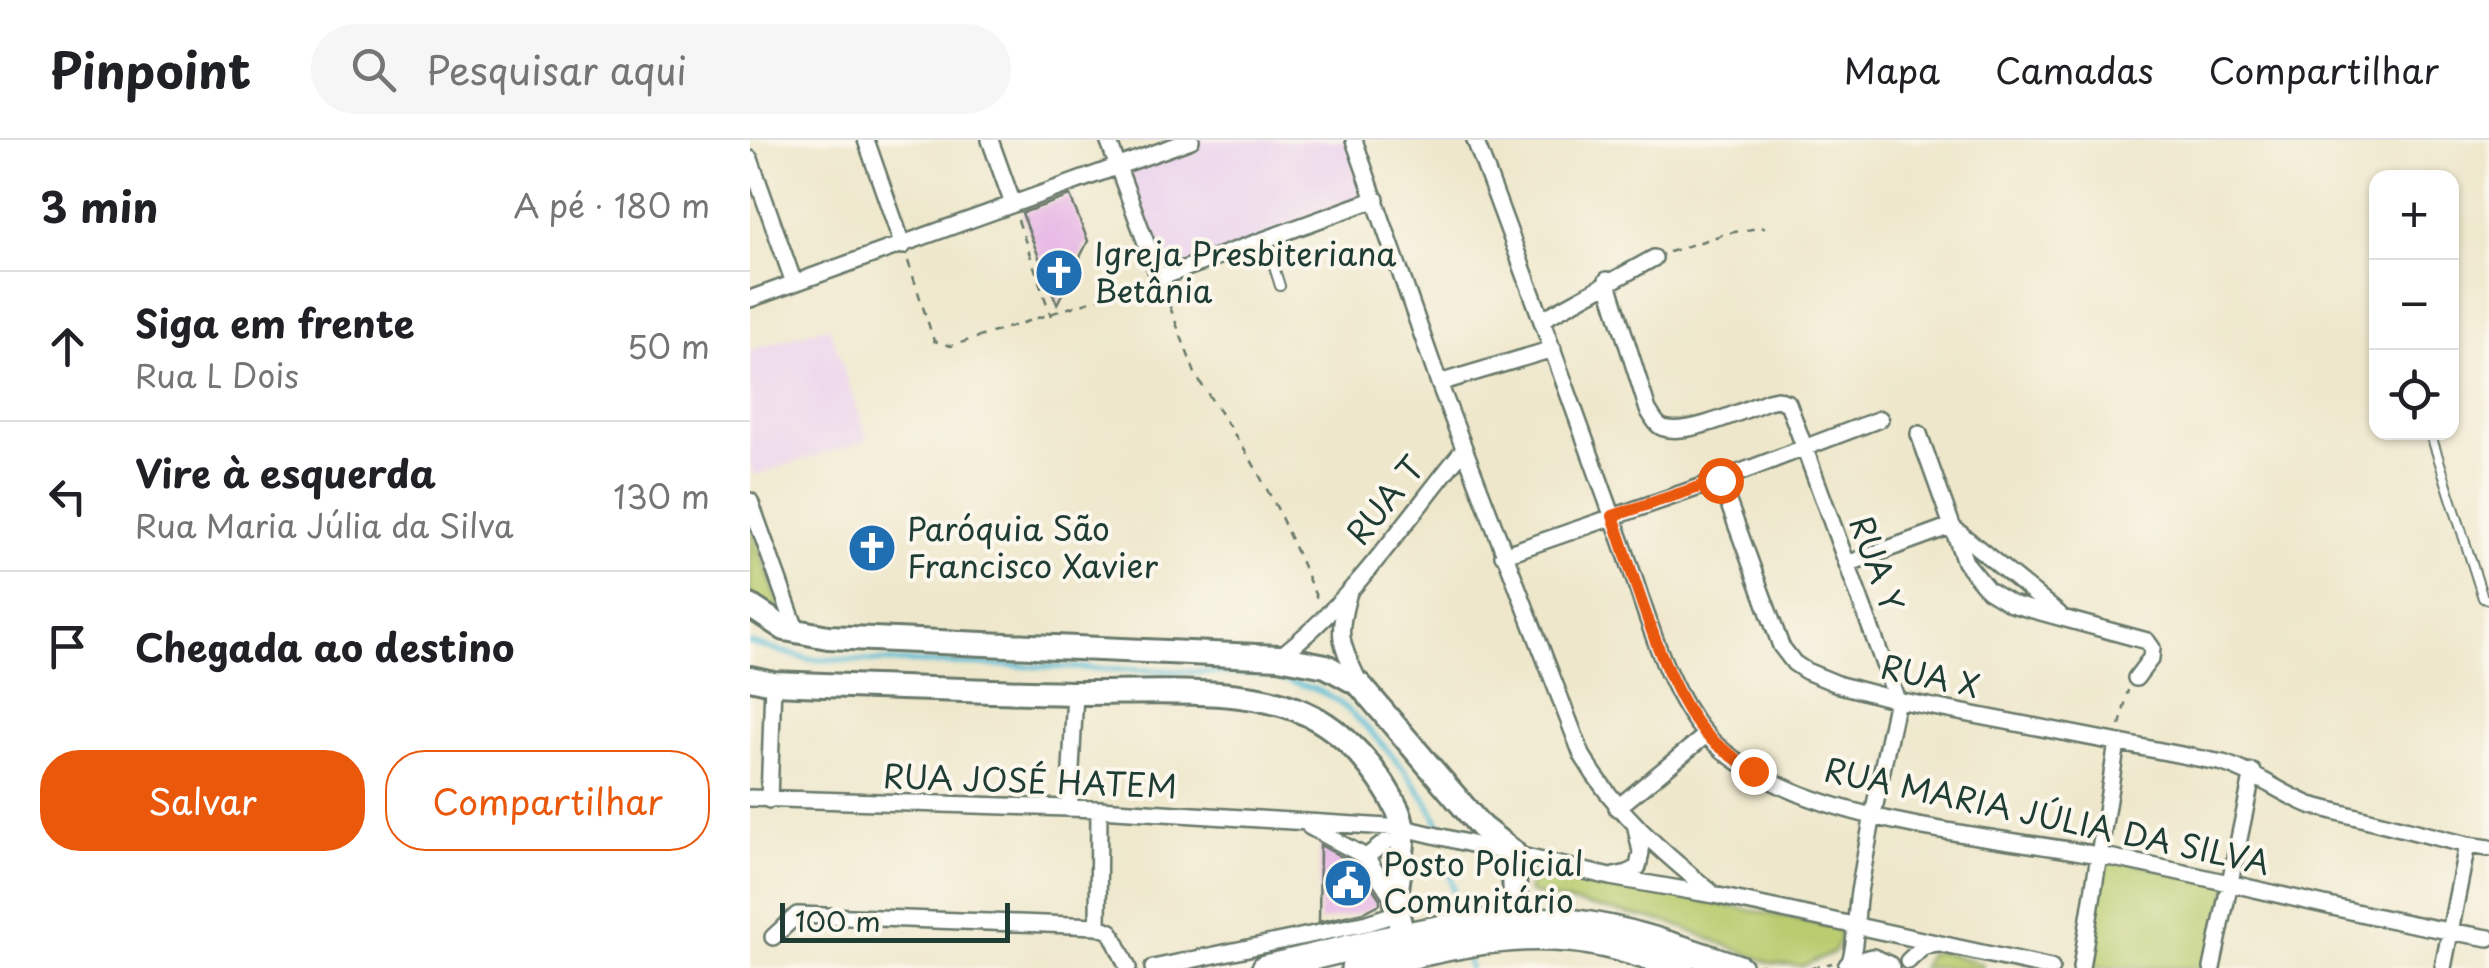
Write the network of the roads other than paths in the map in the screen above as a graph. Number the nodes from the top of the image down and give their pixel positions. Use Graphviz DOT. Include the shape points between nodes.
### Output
graph roads {
  1 [pos="866,140"];
  2 [pos="990,140"];
  3 [pos="1108,140"];
  4 [pos="1190,140"];
  5 [pos="1354,140"];
  6 [pos="1475,140"];
  7 [pos="750,159"];
  8 [pos="1117,166"];
  9 [pos="1376,199"];
  10 [pos="1013,204"];
  11 [pos="1265,238"];
  12 [pos="902,246"];
  13 [pos="1654,258"];
  14 [pos="1608,280"];
  15 [pos="794,283"];
  16 [pos="1280,286"];
  17 [pos="750,299"];
  18 [pos="1543,319"];
  19 [pos="1552,349"];
  20 [pos="1439,383"];
  21 [pos="1880,419"];
  22 [pos="1919,434"];
  23 [pos="2433,440"];
  24 [pos="1804,447"];
  25 [pos="1464,450"];
  26 [pos="1720,480"];
  27 [pos="750,501"];
  28 [pos="1613,516"];
  29 [pos="1951,526"];
  30 [pos="1503,555"];
  31 [pos="1847,564"];
  32 [pos="1350,588"];
  33 [pos="2489,600"];
  34 [pos="750,606"];
  35 [pos="2060,615"];
  36 [pos="797,632"];
  37 [pos="1279,658"];
  38 [pos="750,678"];
  39 [pos="774,683"];
  40 [pos="1360,684"];
  41 [pos="2131,685"];
  42 [pos="1075,693"];
  43 [pos="1897,700"];
  44 [pos="1706,735"];
  45 [pos="2117,743"];
  46 [pos="2252,772"];
  47 [pos="750,798"];
  48 [pos="769,800"];
  49 [pos="1069,808"];
  50 [pos="1617,808"];
  51 [pos="1099,809"];
  52 [pos="1872,815"];
  53 [pos="1307,824"];
  54 [pos="1404,828"];
  55 [pos="1636,828"];
  56 [pos="2468,845"];
  57 [pos="2489,848"];
  58 [pos="1514,852"];
  59 [pos="2100,856"];
  60 [pos="1366,857"];
  61 [pos="1610,877"];
  62 [pos="2228,883"];
  63 [pos="1714,895"];
  64 [pos="1399,918"];
  65 [pos="1516,919"];
  66 [pos="1098,926"];
  67 [pos="1853,926"];
  68 [pos="2452,932"];
  69 [pos="774,937"];
  70 [pos="1911,938"];
  71 [pos="2489,938"];
  72 [pos="1942,943"];
  73 [pos="1365,959"];
  74 [pos="1900,966"];
  75 [pos="1128,968"];
  76 [pos="1152,968"];
  77 [pos="1265,968"];
  78 [pos="1681,968"];
  79 [pos="1739,968"];
  80 [pos="1849,968"];
  81 [pos="2051,968"];
  82 [pos="2081,968"];
  83 [pos="2212,968"];
  84 [pos="2443,968"];
  1 -- 12 [label="street"];
  2 -- 10 [label="street"];
  3 -- 8 [label="street"];
  4 -- 8 [label="street"];
  5 -- 9 [label="street"];
  6 -- 18 [label="street, RUA MARIA JÚLIA DA SILVA"];
  7 -- 15 [label="street"];
  8 -- 10 [label="street"];
  8 -- 11 [label="street" via="1159,278"];
  9 -- 11 [label="street"];
  9 -- 20 [label="street"];
  10 -- 12 [label="street"];
  11 -- 16 [label="lane"];
  12 -- 15 [label="street"];
  13 -- 14 [label="street"];
  14 -- 18 [label="street"];
  14 -- 24 [label="street, RUA Y" via="1657,424 1693,427 1777,399 1788,403"];
  15 -- 17 [label="street"];
  18 -- 19 [label="street, RUA MARIA JÚLIA DA SILVA"];
  19 -- 20 [label="street"];
  19 -- 28 [label="street, RUA MARIA JÚLIA DA SILVA"];
  20 -- 25 [label="street"];
  21 -- 24 [label="street"];
  22 -- 29 [label="street"];
  23 -- 33 [label="lane"];
  24 -- 26 [label="street"];
  24 -- 31 [label="street, RUA Y"];
  25 -- 30 [label="street"];
  25 -- 32 [label="street, RUA T"];
  26 -- 28 [label="street"];
  26 -- 43 [label="street, RUA X" via="1774,630 1794,663 1840,685"];
  27 -- 36 [label="street"];
  28 -- 30 [label="street"];
  28 -- 44 [label="street, RUA MARIA JÚLIA DA SILVA" via="1664,658"];
  29 -- 31 [label="street"];
  29 -- 35 [label="street"];
  29 -- 35 [label="street" via="1966,562 1988,590 2011,604"];
  30 -- 50 [label="street" via="1582,755"];
  31 -- 43 [label="street, RUA Y"];
  32 -- 37 [label="street, RUA T"];
  32 -- 40 [label="street, RUA T" via="1340,626"];
  34 -- 36 [label="street"];
  35 -- 41 [label="street" via="2147,642 2151,658"];
  36 -- 37 [label="street"];
  37 -- 40 [label="street" via="1326,666"];
  38 -- 39 [label="street"];
  39 -- 42 [label="street"];
  39 -- 48 [label="street"];
  40 -- 58 [label="street" via="1481,827"];
  42 -- 49 [label="street"];
  42 -- 54 [label="street" via="1168,692 1304,712 1338,733 1376,776"];
  43 -- 45 [label="street, RUA X"];
  43 -- 52 [label="street"];
  44 -- 50 [label="street"];
  44 -- 52 [label="street, RUA MARIA JÚLIA DA SILVA" via="1753,771 1803,795"];
  45 -- 46 [label="street, RUA X"];
  45 -- 59 [label="street"];
  46 -- 56 [label="street, RUA X" via="2310,805"];
  46 -- 62 [label="street"];
  47 -- 48 [label="street, RUA JOSÉ HATEM"];
  48 -- 49 [label="street, RUA JOSÉ HATEM"];
  49 -- 51 [label="street, RUA JOSÉ HATEM"];
  50 -- 55 [label="street"];
  51 -- 53 [label="street, RUA JOSÉ HATEM"];
  51 -- 66 [label="street"];
  52 -- 59 [label="street, RUA MARIA JÚLIA DA SILVA"];
  52 -- 67 [label="street"];
  53 -- 54 [label="street, RUA JOSÉ HATEM"];
  53 -- 60 [label="street, RUA JOSÉ HATEM"];
  54 -- 58 [label="street, RUA JOSÉ HATEM"];
  54 -- 60 [label="street"];
  54 -- 64 [label="street"];
  55 -- 61 [label="street" via="1638,867"];
  55 -- 63 [label="street"];
  56 -- 57 [label="street, RUA X"];
  56 -- 68 [label="street"];
  58 -- 61 [label="street, RUA JOSÉ HATEM"];
  58 -- 65 [label="street"];
  59 -- 62 [label="street, RUA MARIA JÚLIA DA SILVA"];
  59 -- 82 [label="street"];
  60 -- 64 [label="street, RUA JOSÉ HATEM"];
  61 -- 63 [label="street, RUA JOSÉ HATEM"];
  62 -- 68 [label="street, RUA MARIA JÚLIA DA SILVA"];
  62 -- 83 [label="street"];
  63 -- 67 [label="street, RUA JOSÉ HATEM"];
  64 -- 65 [label="main road"];
  64 -- 73 [label="main road"];
  64 -- 76 [label="street"];
  65 -- 79 [label="main road" via="1614,928"];
  66 -- 69 [label="street" via="797,916"];
  66 -- 75 [label="street" via="1111,932"];
  67 -- 70 [label="street, RUA JOSÉ HATEM"];
  67 -- 80 [label="street"];
  68 -- 71 [label="street, RUA MARIA JÚLIA DA SILVA"];
  68 -- 84 [label="street"];
  70 -- 72 [label="street, RUA JOSÉ HATEM"];
  70 -- 74 [label="street"];
  72 -- 74 [label="street" via="1924,946"];
  72 -- 81 [label="street, RUA JOSÉ HATEM"];
  73 -- 77 [label="main road"];
  73 -- 78 [label="main road" via="1517,938 1569,939"];
  74 -- 80 [label="main road" via="1872,962"];
}
